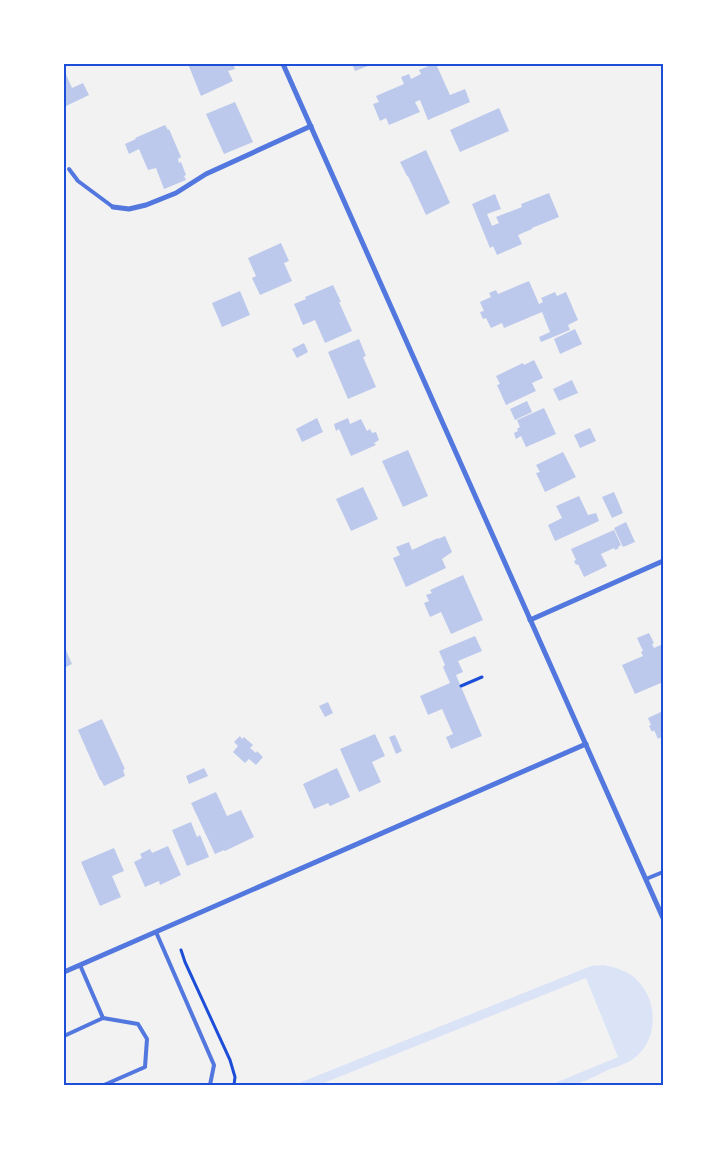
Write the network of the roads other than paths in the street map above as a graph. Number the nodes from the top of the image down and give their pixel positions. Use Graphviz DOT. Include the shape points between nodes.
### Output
graph roads {
  1 [pos="283,64"];
  2 [pos="311,126"];
  3 [pos="69,169"];
  4 [pos="112,208"];
  5 [pos="663,561"];
  6 [pos="530,620"];
  7 [pos="586,744"];
  8 [pos="663,872"];
  9 [pos="646,879"];
  10 [pos="663,918"];
  11 [pos="156,932"];
  12 [pos="80,965"];
  13 [pos="64,972"];
  14 [pos="103,1018"];
  15 [pos="64,1036"];
  16 [pos="104,1085"];
  17 [pos="210,1085"];
  1 -- 2 [label="street"];
  2 -- 4 [label="street" via="206,174 146,206"];
  2 -- 6 [label="street"];
  3 -- 4 [label="lane" via="78,181"];
  5 -- 6 [label="street"];
  6 -- 7 [label="street"];
  7 -- 9 [label="street"];
  7 -- 11 [label="street"];
  8 -- 9 [label="lane"];
  9 -- 10 [label="street"];
  11 -- 12 [label="street"];
  11 -- 17 [label="lane" via="214,1065"];
  12 -- 13 [label="street"];
  12 -- 14 [label="lane"];
  14 -- 15 [label="lane"];
  14 -- 16 [label="lane" via="138,1024 147,1039 145,1067"];
}
